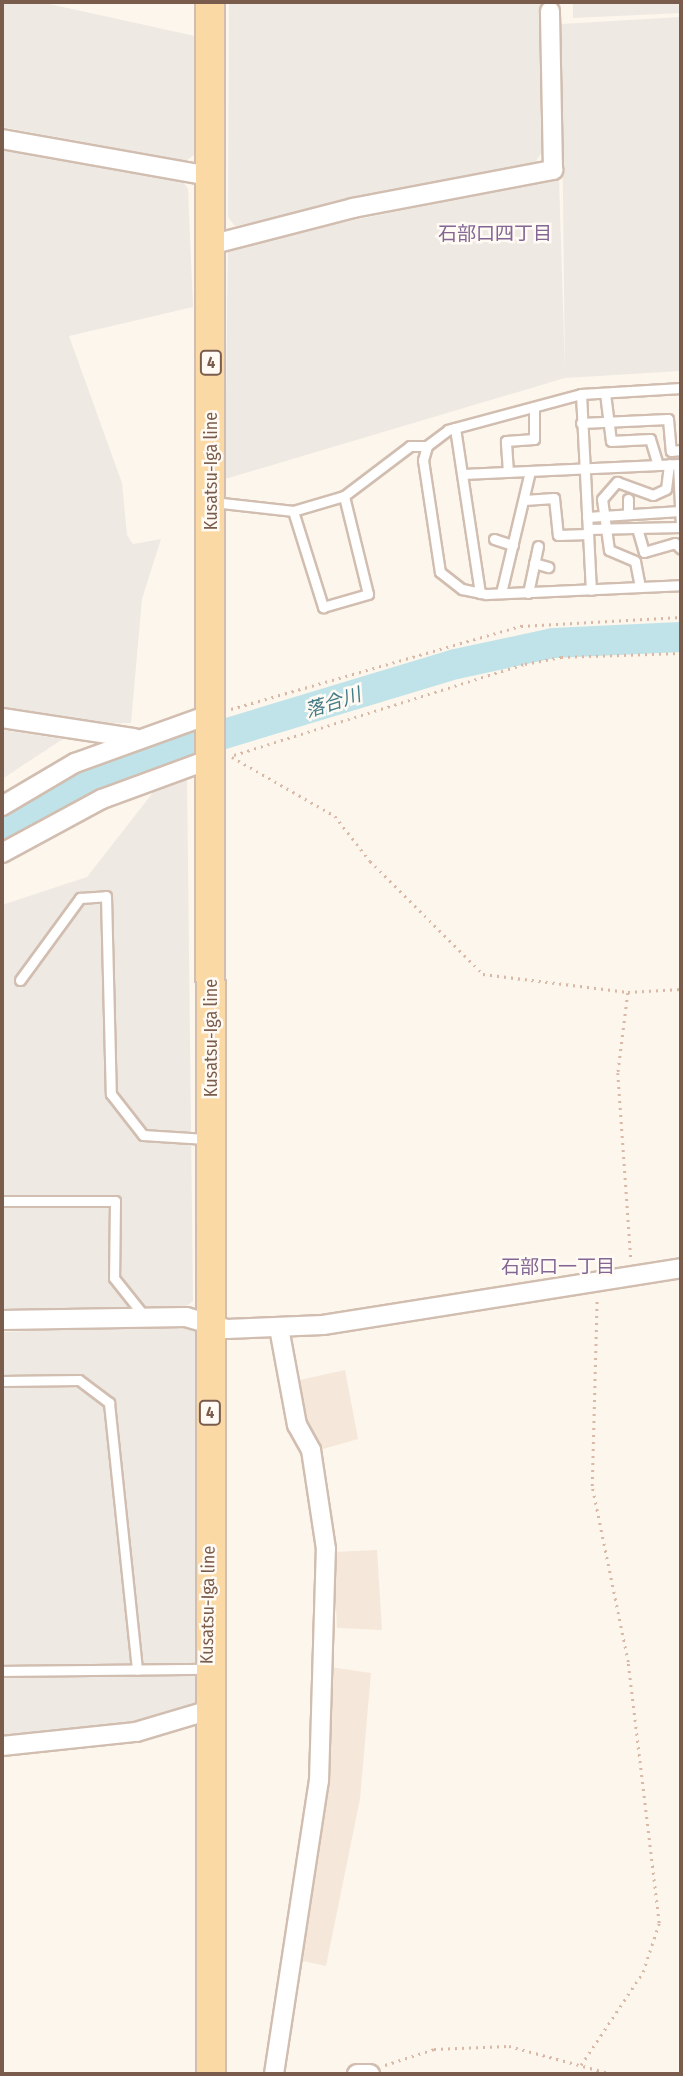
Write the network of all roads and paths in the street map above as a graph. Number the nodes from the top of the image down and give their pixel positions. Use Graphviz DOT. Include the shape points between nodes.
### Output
graph roads {
  1 [pos="211,2"];
  2 [pos="550,11"];
  3 [pos="2,139"];
  4 [pos="210,176"];
  5 [pos="210,245"];
  6 [pos="681,388"];
  7 [pos="605,393"];
  8 [pos="581,394"];
  9 [pos="534,407"];
  10 [pos="607,422"];
  11 [pos="581,423"];
  12 [pos="455,428"];
  13 [pos="427,446"];
  14 [pos="681,450"];
  15 [pos="676,464"];
  16 [pos="658,465"];
  17 [pos="584,468"];
  18 [pos="530,471"];
  19 [pos="508,472"];
  20 [pos="463,474"];
  21 [pos="344,496"];
  22 [pos="628,499"];
  23 [pos="523,500"];
  24 [pos="211,502"];
  25 [pos="680,510"];
  26 [pos="293,511"];
  27 [pos="628,514"];
  28 [pos="605,516"];
  29 [pos="587,517"];
  30 [pos="608,528"];
  31 [pos="637,528"];
  32 [pos="588,531"];
  33 [pos="494,540"];
  34 [pos="513,545"];
  35 [pos="538,546"];
  36 [pos="681,549"];
  37 [pos="534,563"];
  38 [pos="548,567"];
  39 [pos="681,585"];
  40 [pos="640,587"];
  41 [pos="591,590"];
  42 [pos="480,593"];
  43 [pos="501,593"];
  44 [pos="528,593"];
  45 [pos="681,617"];
  46 [pos="681,653"];
  47 [pos="2,718"];
  48 [pos="211,719"];
  49 [pos="135,738"];
  50 [pos="218,756"];
  51 [pos="2,806"];
  52 [pos="2,853"];
  53 [pos="20,980"];
  54 [pos="681,989"];
  55 [pos="628,992"];
  56 [pos="211,1139"];
  57 [pos="2,1201"];
  58 [pos="681,1268"];
  59 [pos="633,1275"];
  60 [pos="598,1280"];
  61 [pos="145,1317"];
  62 [pos="2,1320"];
  63 [pos="211,1323"];
  64 [pos="279,1328"];
  65 [pos="2,1381"];
  66 [pos="207,1669"];
  67 [pos="138,1670"];
  68 [pos="2,1671"];
  69 [pos="207,1711"];
  70 [pos="2,1746"];
  71 [pos="581,2065"];
  72 [pos="365,2073"];
  73 [pos="211,2074"];
  74 [pos="274,2074"];
  75 [pos="612,2074"];
  1 -- 4 [label="main road, Kusatsu-Iga line / 4"];
  2 -- 5 [label="street" via="553,170 353,208"];
  3 -- 4 [label="street"];
  4 -- 5 [label="main road, Kusatsu-Iga line / 4"];
  5 -- 24 [label="main road, Kusatsu-Iga line / 4"];
  6 -- 7 [label="lane"];
  7 -- 8 [label="lane"];
  7 -- 10 [label="lane"];
  8 -- 9 [label="lane"];
  8 -- 11 [label="lane"];
  9 -- 12 [label="lane"];
  9 -- 19 [label="lane" via="534,439 506,441"];
  10 -- 11 [label="lane"];
  10 -- 14 [label="lane" via="668,419 671,451"];
  10 -- 16 [label="lane" via="611,441 620,445 643,435 650,439"];
  11 -- 17 [label="lane"];
  12 -- 13 [label="lane"];
  12 -- 20 [label="lane"];
  13 -- 21 [label="lane" via="410,446"];
  13 -- 42 [label="lane" via="423,460 440,572"];
  15 -- 16 [label="lane"];
  15 -- 25 [label="lane"];
  15 -- 28 [label="lane" via="666,489 653,495 628,483 606,488"];
  16 -- 17 [label="lane"];
  17 -- 18 [label="lane"];
  17 -- 29 [label="lane"];
  18 -- 19 [label="lane"];
  18 -- 23 [label="lane"];
  19 -- 20 [label="lane"];
  20 -- 42 [label="lane"];
  21 -- 26 [label="lane"];
  21 -- 26 [label="lane" via="368,594 323,607"];
  22 -- 27 [label="lane"];
  23 -- 32 [label="lane" via="554,498 558,535"];
  23 -- 34 [label="lane"];
  24 -- 26 [label="lane"];
  24 -- 48 [label="main road, Kusatsu-Iga line / 4"];
  25 -- 27 [label="lane"];
  25 -- 31 [label="lane" via="681,527"];
  27 -- 28 [label="lane"];
  28 -- 29 [label="lane"];
  28 -- 30 [label="lane"];
  29 -- 32 [label="lane"];
  30 -- 31 [label="lane"];
  30 -- 32 [label="lane"];
  30 -- 40 [label="lane" via="609,550 635,561"];
  31 -- 36 [label="lane" via="644,551 675,543"];
  32 -- 41 [label="lane"];
  33 -- 34 [label="lane"];
  34 -- 43 [label="lane"];
  35 -- 37 [label="lane"];
  37 -- 38 [label="lane"];
  37 -- 44 [label="lane"];
  39 -- 40 [label="lane"];
  40 -- 41 [label="lane"];
  41 -- 44 [label="lane"];
  42 -- 43 [label="lane"];
  43 -- 44 [label="lane"];
  45 -- 48 [label="path" via="521,626"];
  46 -- 50 [label="path" via="561,657 525,664"];
  47 -- 49 [label="street"];
  48 -- 49 [label="street"];
  48 -- 50 [label="main road, Kusatsu-Iga line / 4"];
  49 -- 51 [label="street" via="75,762"];
  50 -- 52 [label="street" via="102,799"];
  50 -- 55 [label="path" via="335,816 370,861 483,974"];
  50 -- 56 [label="main road, Kusatsu-Iga line / 4"];
  53 -- 56 [label="lane" via="80,898 106,896 111,1094 143,1135"];
  54 -- 55 [label="path"];
  55 -- 59 [label="path" via="618,1073"];
  56 -- 63 [label="main road, Kusatsu-Iga line / 4"];
  57 -- 61 [label="lane" via="115,1201 114,1278"];
  58 -- 59 [label="street"];
  59 -- 60 [label="street"];
  60 -- 64 [label="street"];
  60 -- 71 [label="path" via="592,1486 628,1662 659,1923 643,1972"];
  61 -- 62 [label="street"];
  61 -- 63 [label="street"];
  63 -- 64 [label="street" via="227,1329"];
  63 -- 66 [label="main road, Kusatsu-Iga line / 4"];
  64 -- 74 [label="street" via="297,1425 311,1450 326,1549 319,1781"];
  65 -- 67 [label="lane" via="79,1380 109,1403"];
  66 -- 67 [label="lane"];
  66 -- 69 [label="main road, Kusatsu-Iga line / 4"];
  67 -- 68 [label="lane"];
  69 -- 70 [label="street" via="136,1732"];
  69 -- 73 [label="main road, Kusatsu-Iga line / 4"];
  71 -- 72 [label="path" via="509,2046 474,2044 434,2049"];
  71 -- 75 [label="path"];
}
